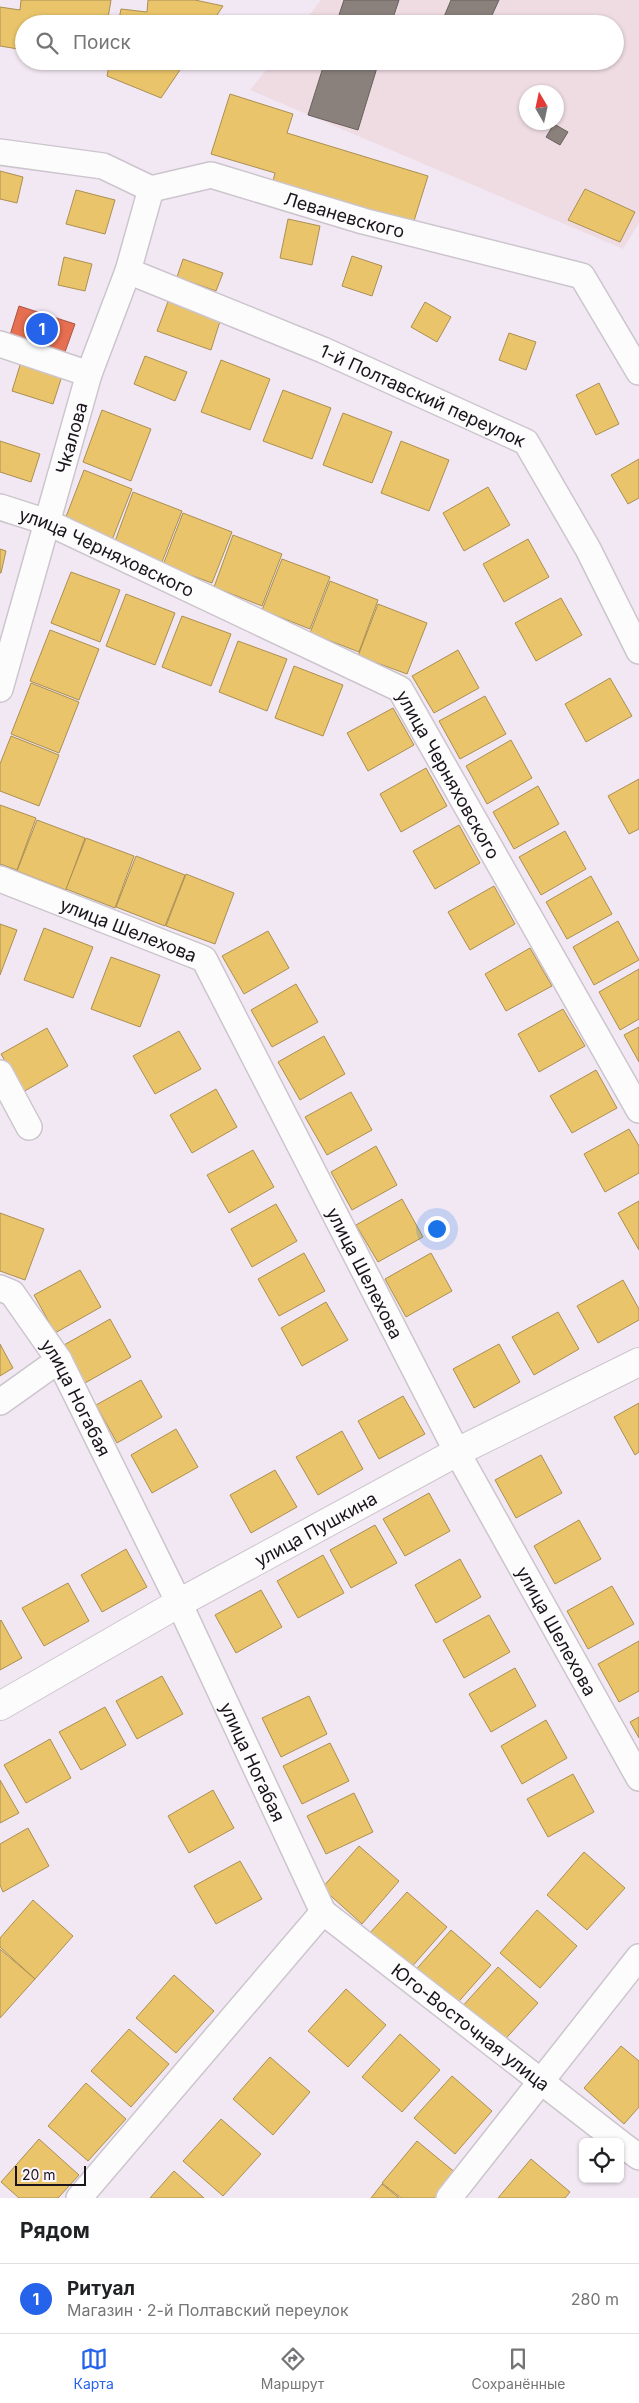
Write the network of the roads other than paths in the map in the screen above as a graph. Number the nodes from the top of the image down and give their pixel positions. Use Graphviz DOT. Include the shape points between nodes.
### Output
graph roads {
  1 [pos="0,152"];
  2 [pos="151,189"];
  3 [pos="128,271"];
  4 [pos="0,344"];
  5 [pos="639,372"];
  6 [pos="89,374"];
  7 [pos="0,507"];
  8 [pos="47,522"];
  9 [pos="639,651"];
  10 [pos="0,689"];
  11 [pos="0,878"];
  12 [pos="0,1073"];
  13 [pos="639,1110"];
  14 [pos="29,1127"];
  15 [pos="0,1288"];
  16 [pos="59,1360"];
  17 [pos="639,1362"];
  18 [pos="0,1402"];
  19 [pos="457,1452"];
  20 [pos="179,1603"];
  21 [pos="0,1706"];
  22 [pos="639,1778"];
  23 [pos="323,1912"];
  24 [pos="639,1958"];
  25 [pos="542,2082"];
  26 [pos="615,2138"];
  27 [pos="624,2145"];
  28 [pos="639,2157"];
  29 [pos="80,2198"];
  30 [pos="449,2198"];
  1 -- 2 [label="street" via="103,166"];
  2 -- 3 [label="street, Чкалова"];
  2 -- 5 [label="street, Леваневского" via="211,174 363,220 582,276"];
  3 -- 6 [label="street, Чкалова"];
  3 -- 9 [label="street, 1-й Полтавский переулок" via="323,350 526,442 588,549"];
  4 -- 6 [label="street"];
  6 -- 8 [label="street, Чкалова"];
  7 -- 8 [label="street, улица Черняховского"];
  8 -- 10 [label="street, Чкалова"];
  8 -- 13 [label="street, улица Черняховского" via="400,689"];
  11 -- 19 [label="street, улица Шелехова" via="204,959"];
  12 -- 14 [label="street"];
  15 -- 16 [label="street, улица Ногабая" via="12,1294"];
  16 -- 18 [label="street"];
  16 -- 20 [label="street, улица Ногабая"];
  17 -- 19 [label="street, улица Пушкина"];
  19 -- 20 [label="street, улица Пушкина"];
  19 -- 22 [label="street, улица Шелехова"];
  20 -- 21 [label="street, улица Пушкина"];
  20 -- 23 [label="street, улица Ногабая"];
  23 -- 25 [label="street, Юго-Восточная улица"];
  23 -- 29 [label="street"];
  24 -- 25 [label="street"];
  25 -- 26 [label="street, Юго-Восточная улица"];
  25 -- 30 [label="street"];
  27 -- 28 [label="street, Юго-Восточная улица"];
}
